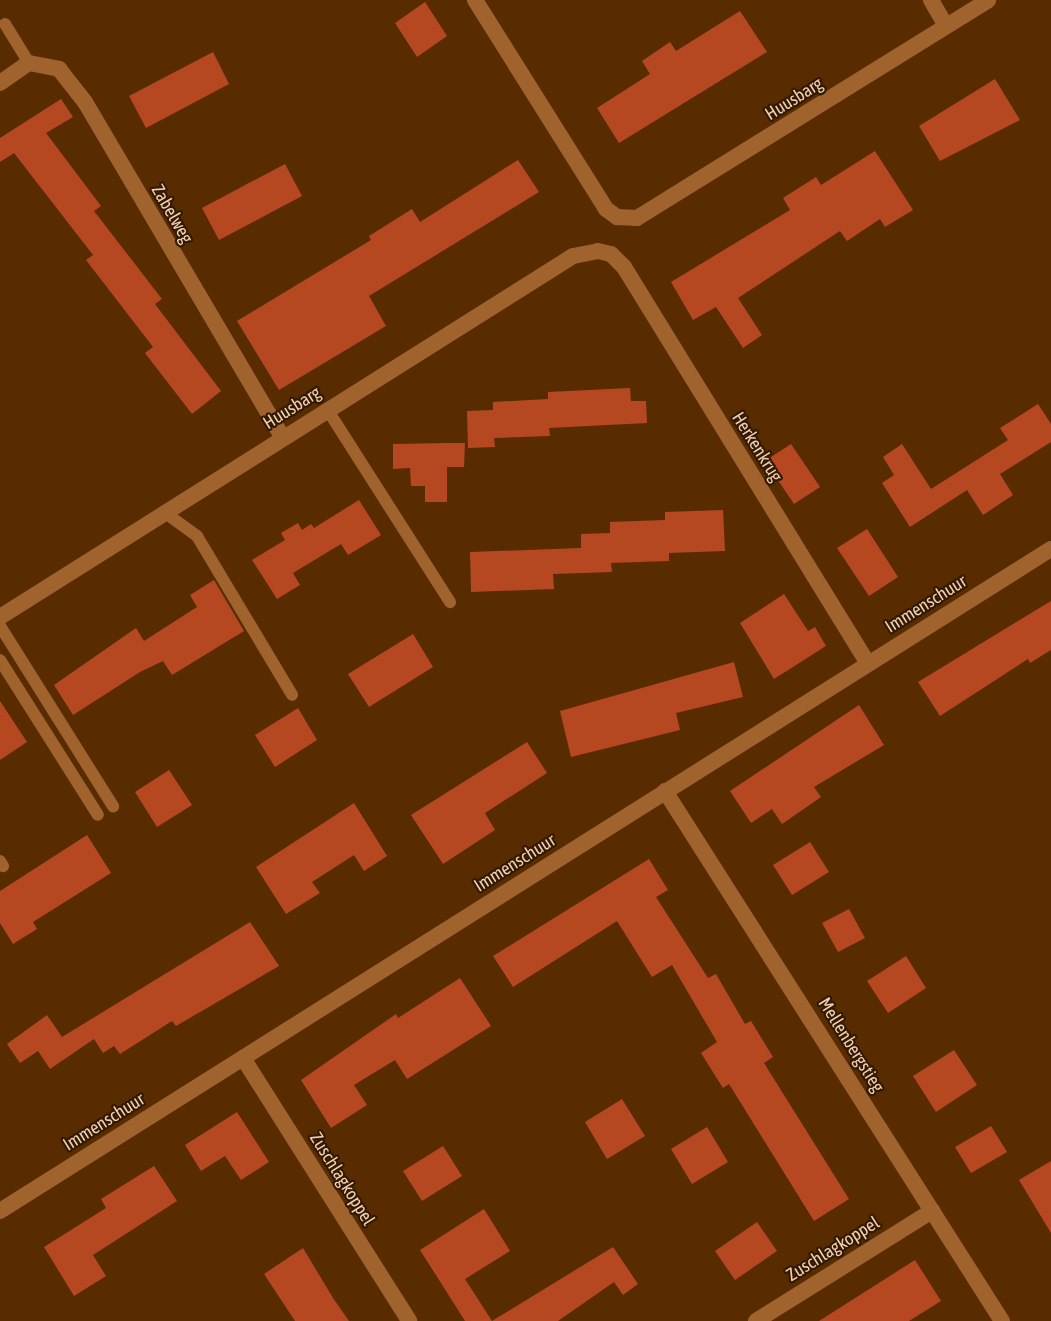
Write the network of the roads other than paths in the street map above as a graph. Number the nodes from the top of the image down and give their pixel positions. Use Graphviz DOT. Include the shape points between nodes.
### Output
graph roads {
  1 [pos="475,0"];
  2 [pos="931,0"];
  3 [pos="988,0"];
  4 [pos="5,24"];
  5 [pos="946,26"];
  6 [pos="29,63"];
  7 [pos="0,82"];
  8 [pos="611,254"];
  9 [pos="327,409"];
  10 [pos="282,437"];
  11 [pos="164,512"];
  12 [pos="1051,549"];
  13 [pos="450,602"];
  14 [pos="0,617"];
  15 [pos="0,626"];
  16 [pos="0,660"];
  17 [pos="868,663"];
  18 [pos="292,695"];
  19 [pos="665,791"];
  20 [pos="113,806"];
  21 [pos="98,815"];
  22 [pos="243,1058"];
  23 [pos="0,1211"];
  24 [pos="932,1211"];
  25 [pos="409,1321"];
  26 [pos="756,1321"];
  27 [pos="1002,1321"];
  1 -- 5 [label="street, Huusbarg" via="606,209 617,217 638,218 661,207"];
  2 -- 5 [label="street"];
  3 -- 5 [label="street, Huusbarg"];
  4 -- 6 [label="lane"];
  6 -- 7 [label="street"];
  6 -- 10 [label="street, Zabelweg" via="59,69 85,102"];
  8 -- 9 [label="street, Huusbarg" via="573,256"];
  8 -- 17 [label="street, Herkenkrug" via="624,267"];
  9 -- 10 [label="street, Huusbarg"];
  9 -- 13 [label="lane"];
  10 -- 11 [label="street, Huusbarg"];
  11 -- 14 [label="street, Huusbarg"];
  11 -- 18 [label="lane" via="197,536"];
  12 -- 17 [label="street, Immenschuur"];
  15 -- 20 [label="lane"];
  16 -- 21 [label="lane"];
  17 -- 19 [label="street, Immenschuur"];
  19 -- 22 [label="street, Immenschuur"];
  19 -- 24 [label="street, Mellenbergstieg"];
  22 -- 23 [label="street, Immenschuur"];
  22 -- 25 [label="street, Zuschlagkoppel"];
  24 -- 26 [label="street, Zuschlagkoppel"];
  24 -- 27 [label="street, Mellenbergstieg"];
}
